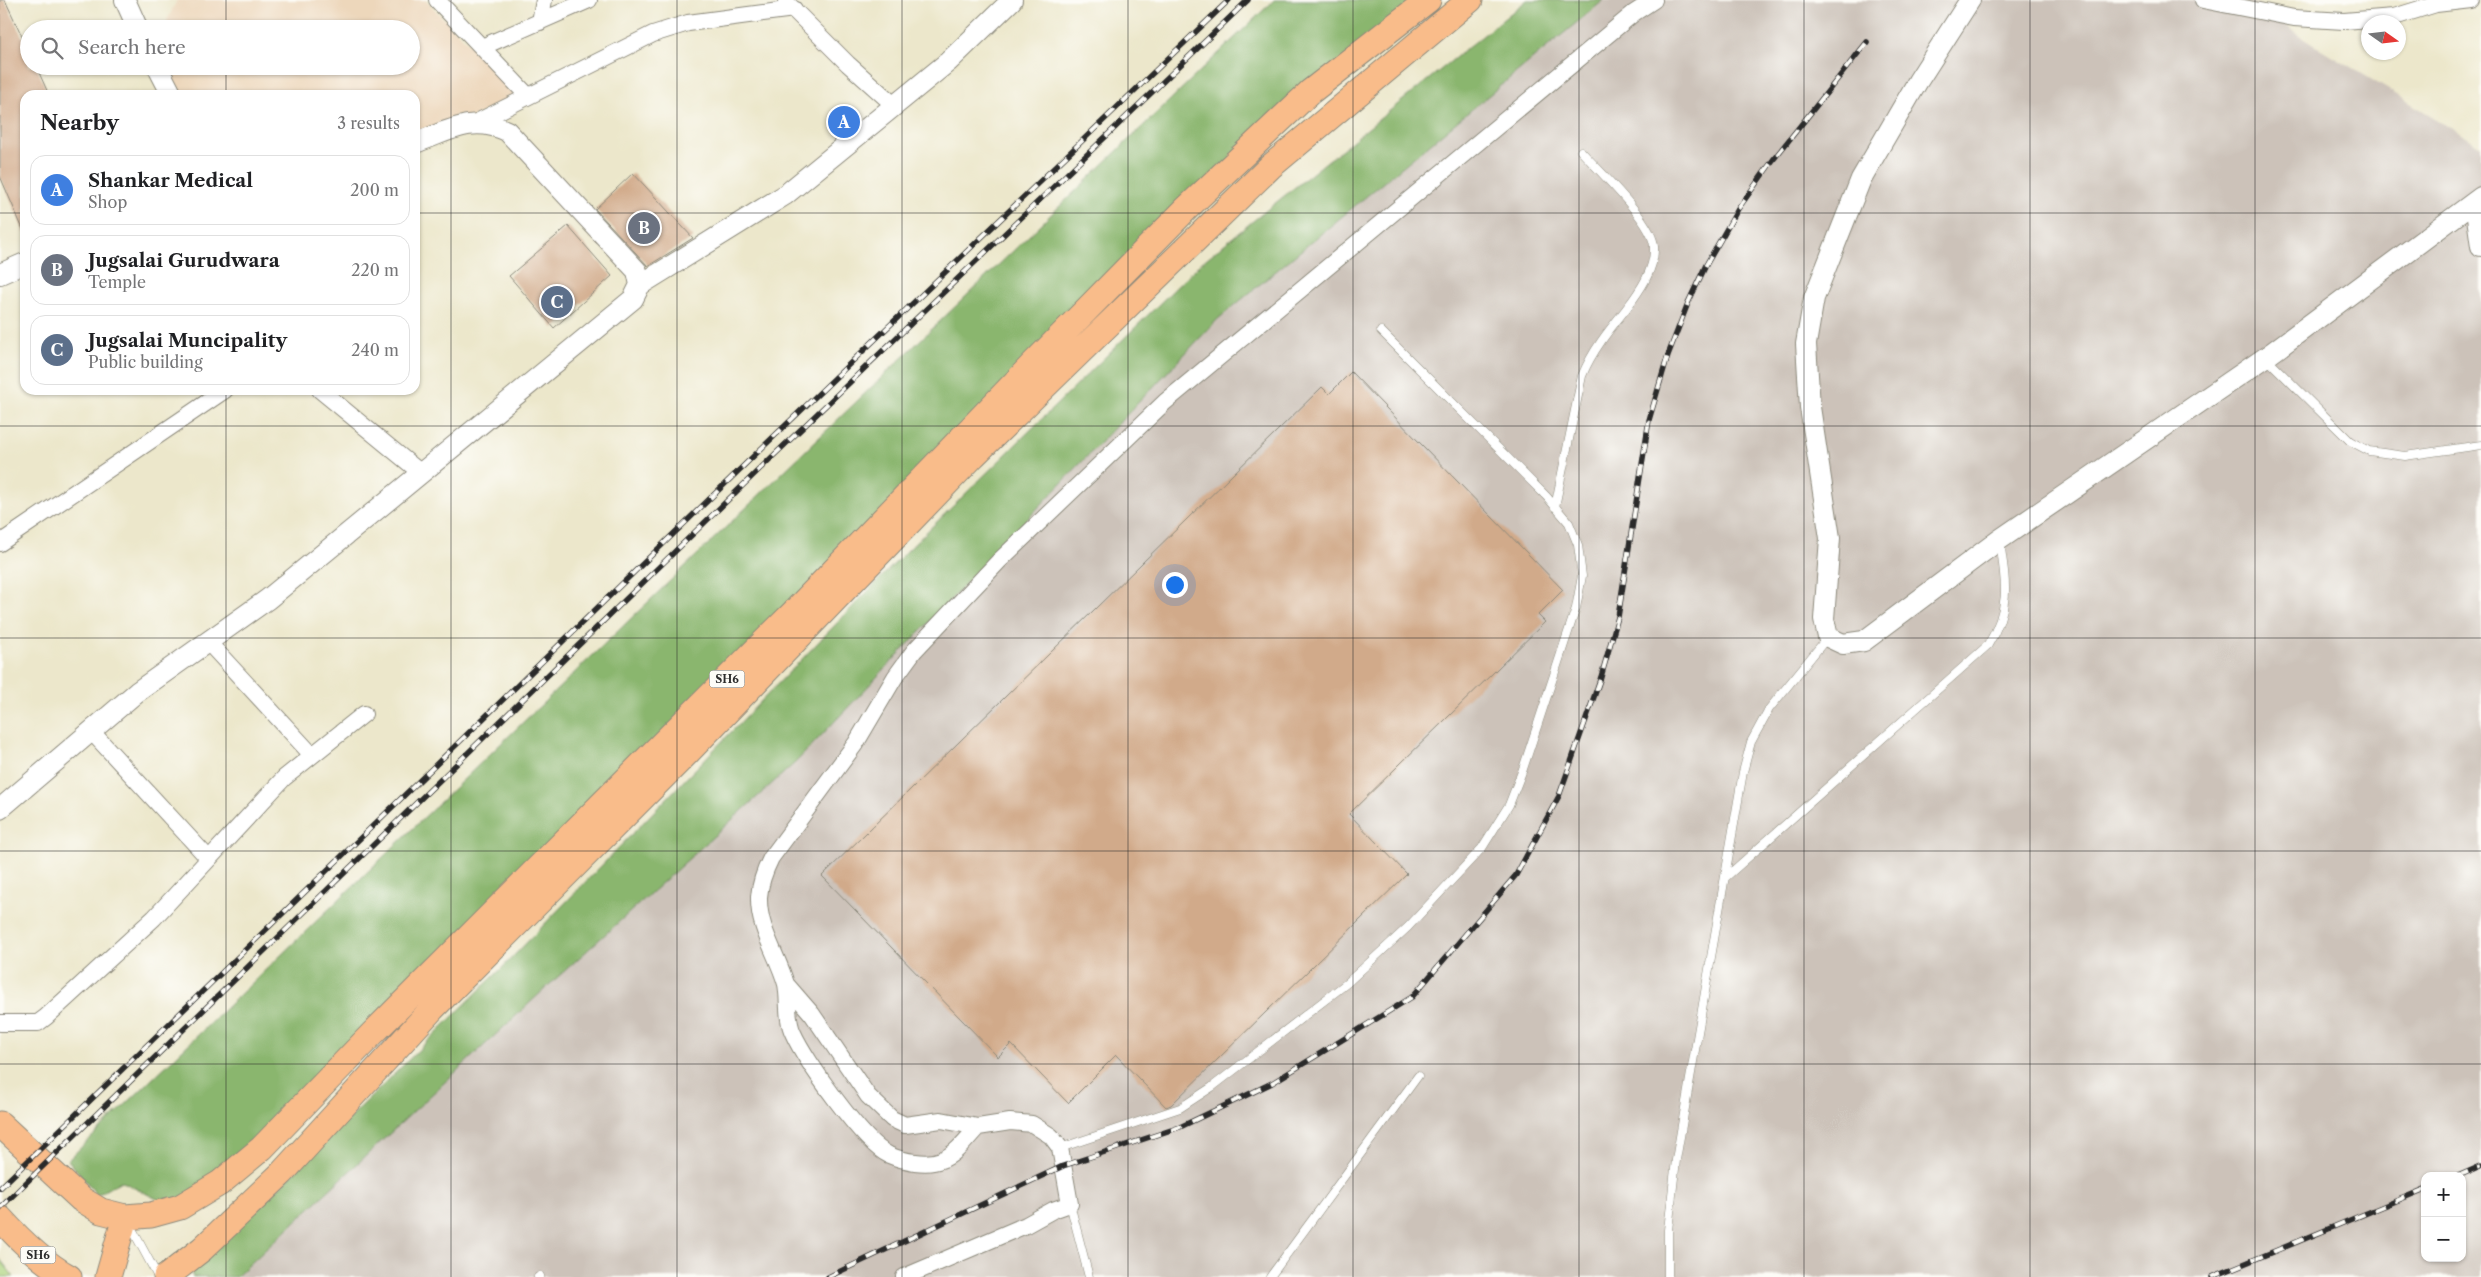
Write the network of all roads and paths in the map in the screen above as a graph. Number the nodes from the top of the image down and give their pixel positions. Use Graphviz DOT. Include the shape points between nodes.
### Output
graph roads {
  1 [pos="125,0"];
  2 [pos="437,0"];
  3 [pos="544,0"];
  4 [pos="589,0"];
  5 [pos="1012,0"];
  6 [pos="1428,0"];
  7 [pos="1470,0"];
  8 [pos="1654,0"];
  9 [pos="1970,0"];
  10 [pos="2203,0"];
  11 [pos="2471,0"];
  12 [pos="789,5"];
  13 [pos="134,20"];
  14 [pos="540,22"];
  15 [pos="482,47"];
  16 [pos="162,75"];
  17 [pos="169,90"];
  18 [pos="528,96"];
  19 [pos="895,106"];
  20 [pos="475,123"];
  21 [pos="420,141"];
  22 [pos="1582,151"];
  23 [pos="2478,200"];
  24 [pos="2481,246"];
  25 [pos="20,265"];
  26 [pos="0,274"];
  27 [pos="640,285"];
  28 [pos="1382,331"];
  29 [pos="2266,357"];
  30 [pos="217,395"];
  31 [pos="326,395"];
  32 [pos="2481,445"];
  33 [pos="421,474"];
  34 [pos="1555,507"];
  35 [pos="1999,540"];
  36 [pos="0,544"];
  37 [pos="1828,636"];
  38 [pos="208,642"];
  39 [pos="364,714"];
  40 [pos="92,732"];
  41 [pos="312,755"];
  42 [pos="0,809"];
  43 [pos="209,859"];
  44 [pos="1726,877"];
  45 [pos="786,984"];
  46 [pos="0,1023"];
  47 [pos="1418,1076"];
  48 [pos="0,1124"];
  49 [pos="978,1127"];
  50 [pos="1060,1148"];
  51 [pos="1070,1204"];
  52 [pos="125,1217"];
  53 [pos="0,1218"];
  54 [pos="70,1277"];
  55 [pos="108,1277"];
  56 [pos="158,1277"];
  57 [pos="166,1277"];
  58 [pos="904,1277"];
  59 [pos="1089,1277"];
  60 [pos="1270,1277"];
  61 [pos="1668,1277"];
  1 -- 13 [label="street"];
  2 -- 15 [label="street"];
  3 -- 14 [label="street"];
  4 -- 14 [label="street"];
  5 -- 19 [label="street" via="948,62"];
  6 -- 52 [label="main road, SH6" via="1310,92 1187,208 787,619 262,1148 220,1183 180,1207 151,1215"];
  7 -- 57 [label="main road, SH6" via="1270,167 994,435 687,753 432,1009 282,1173 208,1243"];
  8 -- 45 [label="street" via="1634,13 1165,402 999,561 914,651 856,743 771,858 763,876 759,898 761,921"];
  9 -- 37 [label="street" via="1861,179 1814,298 1806,344 1810,407 1830,538 1824,620"];
  10 -- 11 [label="street" via="2294,18 2344,21 2394,17 2436,4"];
  12 -- 18 [label="street" via="688,23 653,34"];
  12 -- 19 [label="street"];
  14 -- 15 [label="street"];
  15 -- 18 [label="street"];
  16 -- 17 [label="street"];
  18 -- 20 [label="street"];
  19 -- 27 [label="street" via="785,195"];
  20 -- 21 [label="street"];
  20 -- 27 [label="street" via="491,124 507,132 637,271"];
  22 -- 34 [label="lane" via="1644,222 1654,245 1654,257 1641,288 1586,366"];
  23 -- 24 [label="street"];
  23 -- 29 [label="street"];
  25 -- 26 [label="street"];
  27 -- 33 [label="street" via="633,299"];
  28 -- 34 [label="lane"];
  29 -- 32 [label="lane" via="2350,441 2369,451 2405,456"];
  29 -- 35 [label="street"];
  30 -- 36 [label="street"];
  31 -- 33 [label="street"];
  33 -- 38 [label="street" via="268,599"];
  34 -- 50 [label="lane" via="1569,523 1578,545 1582,576 1576,608 1524,769 1509,805 1482,848 1408,927 1347,983 1212,1087 1180,1108"];
  35 -- 37 [label="street" via="1864,641 1843,644"];
  35 -- 44 [label="lane" via="2006,580 2006,605 1988,645"];
  37 -- 44 [label="lane" via="1769,709 1751,742"];
  38 -- 40 [label="street" via="137,692"];
  38 -- 41 [label="street"];
  39 -- 41 [label="street"];
  40 -- 42 [label="street"];
  40 -- 43 [label="street"];
  41 -- 43 [label="street" via="284,778"];
  43 -- 46 [label="street" via="154,918 46,1017 38,1023"];
  44 -- 61 [label="lane" via="1676,1160 1668,1230"];
  45 -- 49 [label="street" via="812,1014 868,1096 892,1120 905,1125 941,1120"];
  45 -- 49 [label="street" via="792,1031 810,1065 881,1149 888,1154 925,1163 940,1161 950,1156"];
  47 -- 60 [label="lane"];
  48 -- 52 [label="main road, SH6" via="82,1199 102,1211"];
  49 -- 50 [label="street" via="1010,1122 1032,1124 1051,1136"];
  50 -- 51 [label="street"];
  51 -- 58 [label="street"];
  51 -- 59 [label="lane"];
  52 -- 55 [label="main road"];
  52 -- 56 [label="lane"];
  53 -- 54 [label="main road, SH6" via="56,1270"];
}
